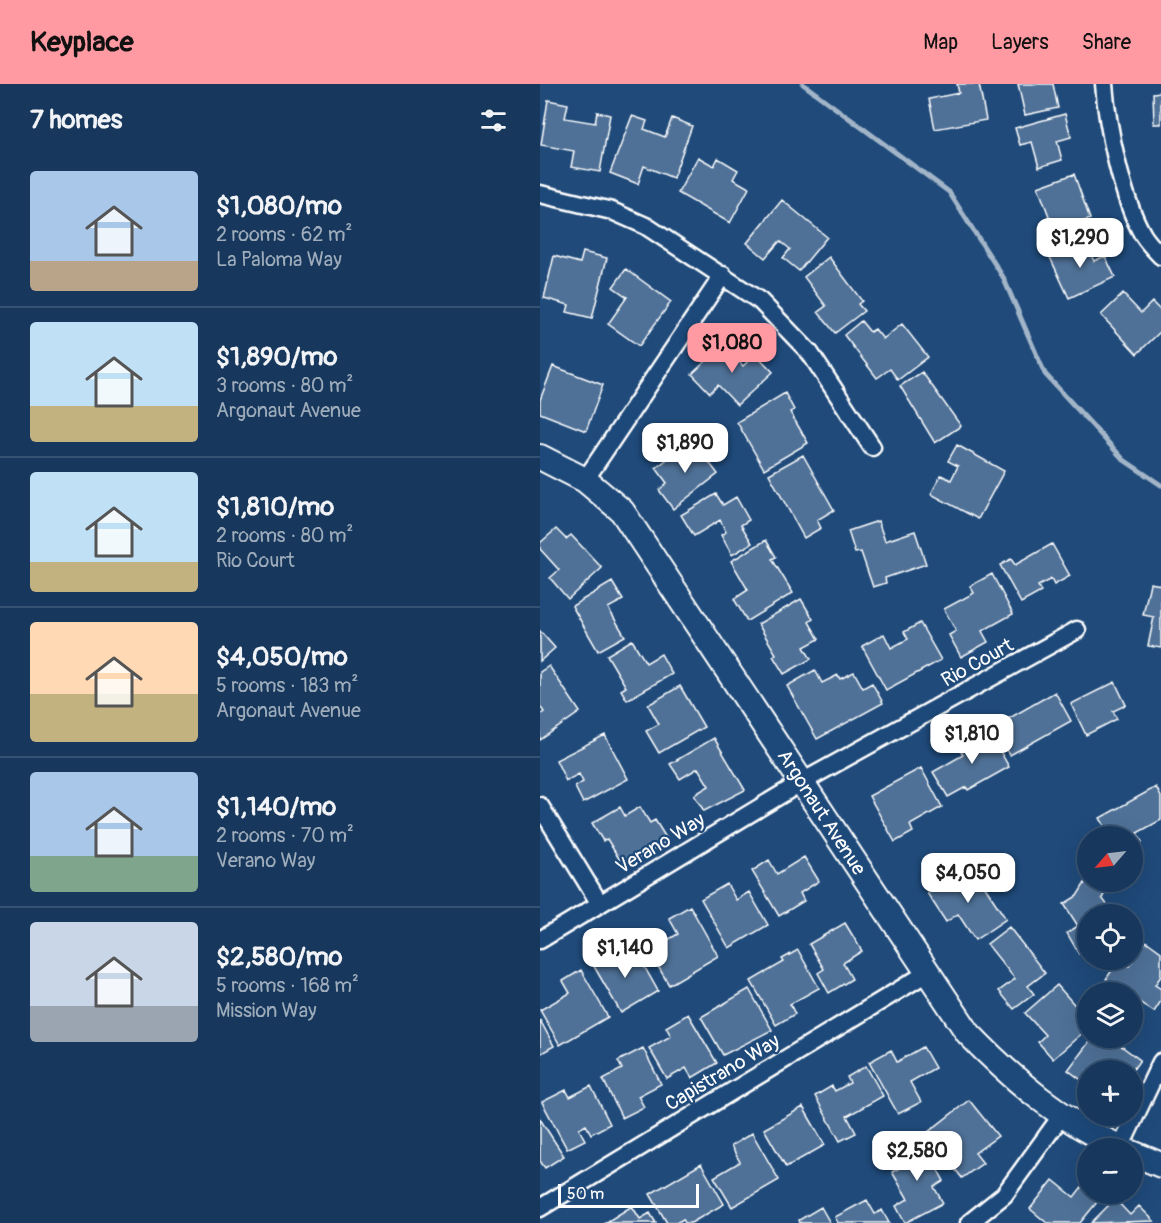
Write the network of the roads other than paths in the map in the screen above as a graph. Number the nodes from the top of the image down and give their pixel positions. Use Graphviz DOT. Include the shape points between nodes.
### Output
graph roads {
  1 [pos="1104,84"];
  2 [pos="540,194"];
  3 [pos="1161,256"];
  4 [pos="723,275"];
  5 [pos="872,447"];
  6 [pos="540,457"];
  7 [pos="585,480"];
  8 [pos="1077,630"];
  9 [pos="802,782"];
  10 [pos="540,806"];
  11 [pos="600,904"];
  12 [pos="540,940"];
  13 [pos="927,973"];
  14 [pos="1161,1062"];
  15 [pos="1062,1115"];
  16 [pos="1103,1138"];
  17 [pos="1130,1138"];
  18 [pos="1143,1158"];
  19 [pos="1161,1165"];
  20 [pos="540,1208"];
  21 [pos="969,1223"];
  1 -- 3 [label="street" via="1132,212 1144,237"];
  2 -- 4 [label="street" via="575,200 620,215 674,242"];
  4 -- 5 [label="street" via="788,327 816,360"];
  4 -- 7 [label="street"];
  6 -- 7 [label="street, Argonaut Avenue"];
  7 -- 9 [label="street, Argonaut Avenue" via="622,511 645,542"];
  8 -- 9 [label="street, Rio Court"];
  9 -- 11 [label="street, Verano Way"];
  9 -- 13 [label="street, Argonaut Avenue"];
  10 -- 11 [label="street"];
  11 -- 12 [label="street, Verano Way"];
  13 -- 15 [label="street, Argonaut Avenue" via="968,1033 1017,1083"];
  13 -- 20 [label="street, Capistrano Way"];
  14 -- 17 [label="street"];
  15 -- 16 [label="street, Argonaut Avenue"];
  15 -- 21 [label="street" via="1004,1195"];
  18 -- 19 [label="street, Argonaut Avenue"];
}
